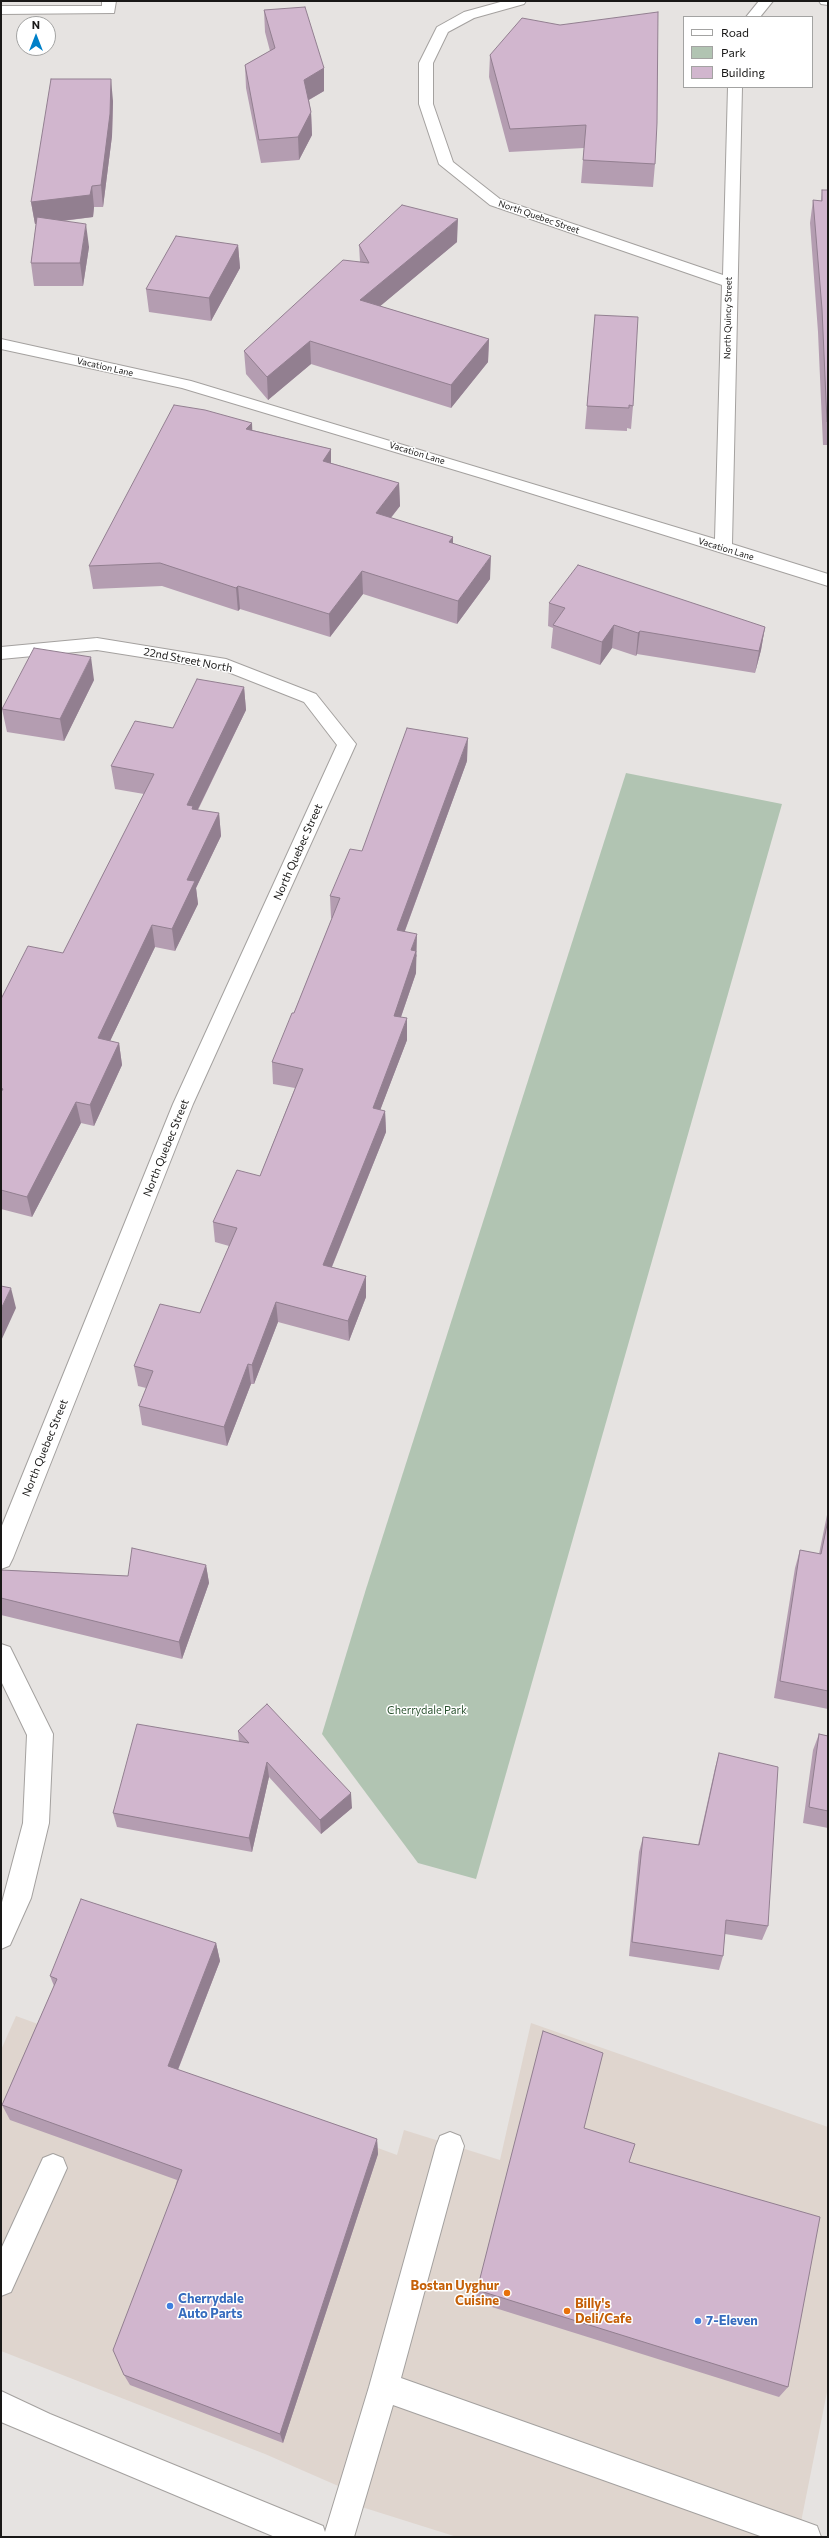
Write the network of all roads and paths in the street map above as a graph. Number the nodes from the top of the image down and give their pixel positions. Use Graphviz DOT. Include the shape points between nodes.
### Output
graph roads {
  1 [pos="109,1"];
  2 [pos="519,1"];
  3 [pos="766,1"];
  4 [pos="1,10"];
  5 [pos="754,16"];
  6 [pos="735,88"];
  7 [pos="728,282"];
  8 [pos="1,344"];
  9 [pos="723,548"];
  10 [pos="828,580"];
  11 [pos="1,653"];
  12 [pos="347,744"];
  13 [pos="1,1558"];
  14 [pos="1,1655"];
  15 [pos="1,1936"];
  16 [pos="450,2146"];
  17 [pos="53,2168"];
  18 [pos="1,2282"];
  19 [pos="384,2386"];
  20 [pos="1,2406"];
  21 [pos="312,2537"];
  22 [pos="339,2537"];
  23 [pos="806,2537"];
  1 -- 4 [label="street" via="109,10"];
  2 -- 7 [label="street, North Quebec Street" via="469,15 442,30 426,63 426,104 446,164 495,202"];
  3 -- 5 [label="street"];
  6 -- 7 [label="street, North Quincy Street"];
  7 -- 9 [label="street, North Quincy Street"];
  8 -- 9 [label="street, Vacation Lane" via="185,384 491,475"];
  9 -- 10 [label="street, Vacation Lane"];
  11 -- 12 [label="street, 22nd Street North" via="97,644 226,665 310,698"];
  12 -- 13 [label="street, North Quebec Street" via="184,1104"];
  14 -- 15 [label="street" via="40,1734 36,1822 18,1898"];
  16 -- 19 [label="street"];
  17 -- 18 [label="street"];
  19 -- 22 [label="street"];
  19 -- 23 [label="street"];
  20 -- 21 [label="street" via="40,2425"];
}
